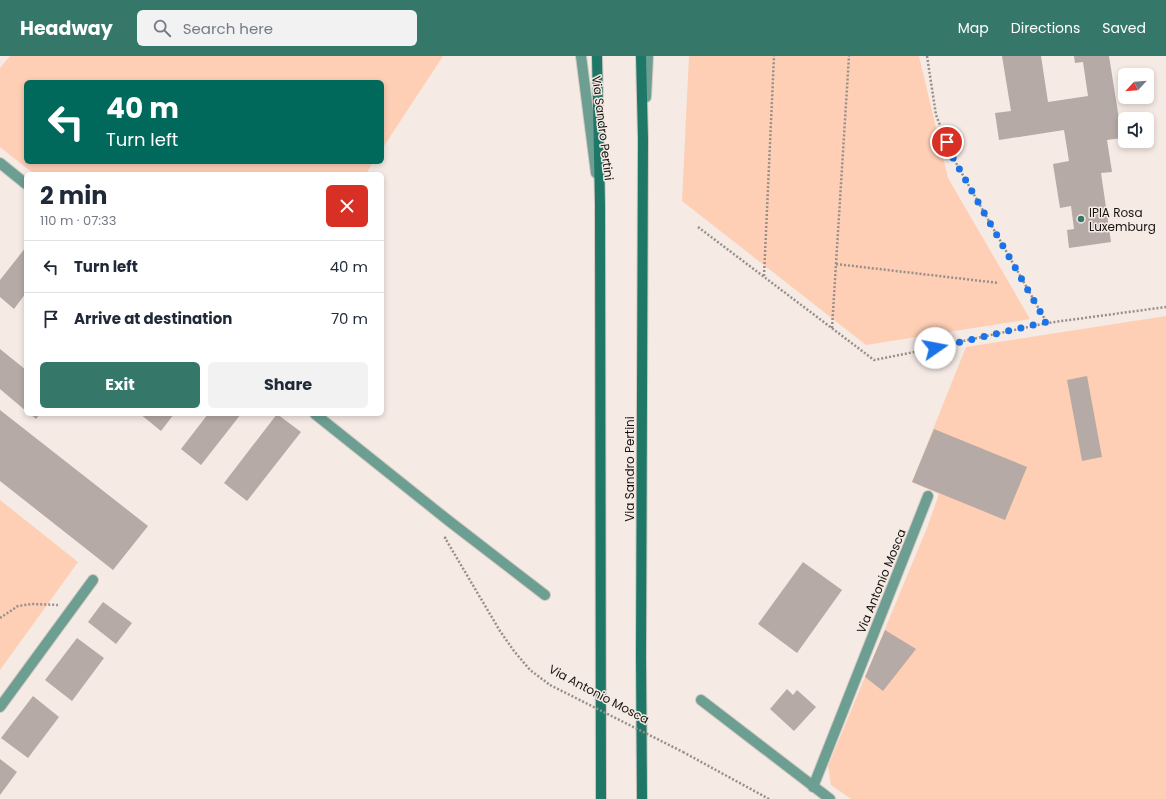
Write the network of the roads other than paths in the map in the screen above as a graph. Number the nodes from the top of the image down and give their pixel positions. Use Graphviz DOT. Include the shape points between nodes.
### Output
graph roads {
  1 [pos="581,56"];
  2 [pos="597,56"];
  3 [pos="641,56"];
  4 [pos="648,56"];
  5 [pos="643,139"];
  6 [pos="0,163"];
  7 [pos="24,182"];
  8 [pos="600,204"];
  9 [pos="317,416"];
  10 [pos="928,496"];
  11 [pos="93,580"];
  12 [pos="545,595"];
  13 [pos="700,700"];
  14 [pos="0,707"];
  15 [pos="813,787"];
  16 [pos="601,799"];
  17 [pos="642,799"];
  18 [pos="830,799"];
  1 -- 8 [label="street, Via Sandro Pertini"];
  2 -- 8 [label="main road, Via Sandro Pertini"];
  3 -- 5 [label="main road, Via Sandro Pertini"];
  4 -- 5 [label="street, Via Sandro Pertini"];
  5 -- 17 [label="main road, Via Sandro Pertini"];
  6 -- 7 [label="street"];
  8 -- 16 [label="main road, Via Sandro Pertini"];
  9 -- 12 [label="street"];
  10 -- 15 [label="street, Via Antonio Mosca"];
  11 -- 14 [label="street"];
  13 -- 15 [label="street"];
  15 -- 18 [label="street"];
}
